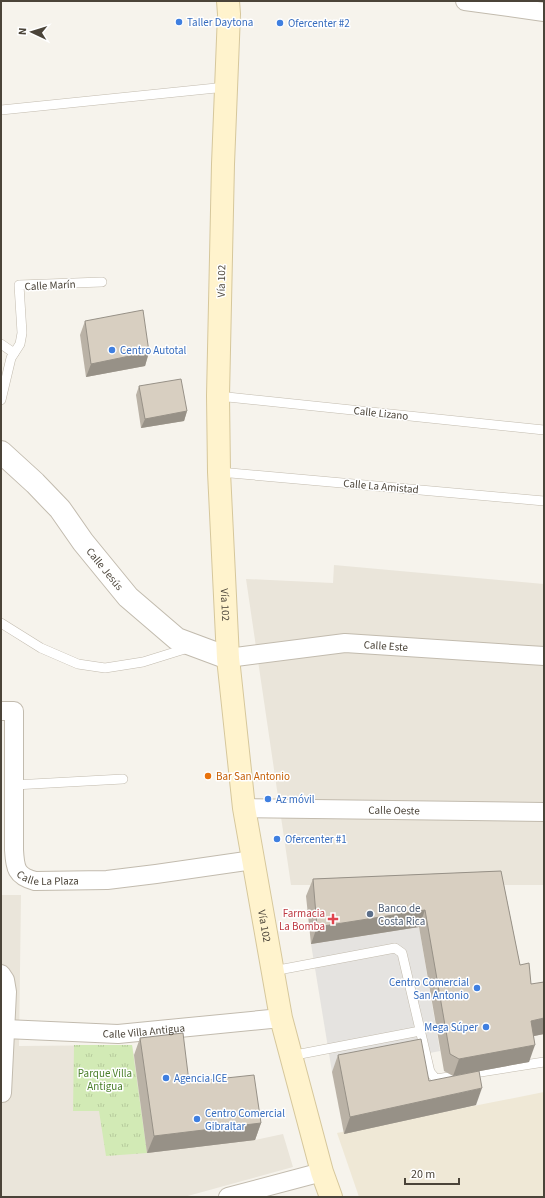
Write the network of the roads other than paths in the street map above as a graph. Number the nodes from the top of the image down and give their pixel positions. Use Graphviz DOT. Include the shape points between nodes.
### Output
graph roads {
  1 [pos="228,1"];
  2 [pos="464,1"];
  3 [pos="544,12"];
  4 [pos="226,87"];
  5 [pos="1,110"];
  6 [pos="102,282"];
  7 [pos="1,344"];
  8 [pos="14,353"];
  9 [pos="218,396"];
  10 [pos="1,400"];
  11 [pos="544,430"];
  12 [pos="1,452"];
  13 [pos="219,472"];
  14 [pos="544,500"];
  15 [pos="1,623"];
  16 [pos="195,646"];
  17 [pos="544,656"];
  18 [pos="228,658"];
  19 [pos="1,711"];
  20 [pos="123,779"];
  21 [pos="14,785"];
  22 [pos="244,808"];
  23 [pos="544,812"];
  24 [pos="253,860"];
  25 [pos="273,971"];
  26 [pos="1,974"];
  27 [pos="281,1018"];
  28 [pos="5,1029"];
  29 [pos="420,1031"];
  30 [pos="290,1056"];
  31 [pos="544,1062"];
  32 [pos="2,1093"];
  33 [pos="322,1172"];
  34 [pos="228,1197"];
  35 [pos="331,1197"];
  1 -- 4 [label="main road, Vía 102"];
  2 -- 3 [label="street"];
  4 -- 5 [label="lane"];
  4 -- 9 [label="main road, Vía 102"];
  6 -- 8 [label="lane, Calle Marín" via="19,285 22,333 20,344"];
  7 -- 8 [label="lane"];
  8 -- 10 [label="lane, Calle Marín"];
  9 -- 11 [label="lane, Calle Lizano"];
  9 -- 13 [label="main road, Vía 102"];
  12 -- 16 [label="street, Calle Jesús" via="60,509 128,597 177,639"];
  13 -- 14 [label="lane, Calle La Amistad"];
  13 -- 18 [label="main road, Vía 102"];
  15 -- 16 [label="lane" via="41,648 78,664 105,668 143,662"];
  16 -- 18 [label="street, Calle Jesús"];
  17 -- 18 [label="street, Calle Este" via="345,643"];
  18 -- 22 [label="main road, Vía 102"];
  19 -- 21 [label="street, Calle La Plaza" via="14,711"];
  20 -- 21 [label="lane"];
  21 -- 24 [label="street, Calle La Plaza" via="15,863 18,872 24,878 35,881 107,880"];
  22 -- 23 [label="street, Calle Oeste"];
  22 -- 24 [label="main road, Vía 102"];
  24 -- 25 [label="main road, Vía 102"];
  25 -- 27 [label="main road, Vía 102"];
  25 -- 29 [label="lane" via="395,948 402,952"];
  26 -- 28 [label="street" via="7,992"];
  27 -- 28 [label="street, Calle Villa Antigua" via="118,1034"];
  27 -- 30 [label="main road, Vía 102"];
  28 -- 32 [label="street"];
  29 -- 30 [label="lane"];
  29 -- 31 [label="lane" via="430,1072 436,1079"];
  30 -- 33 [label="main road, Vía 102"];
  33 -- 34 [label="street"];
  33 -- 35 [label="main road, Vía 102"];
}
